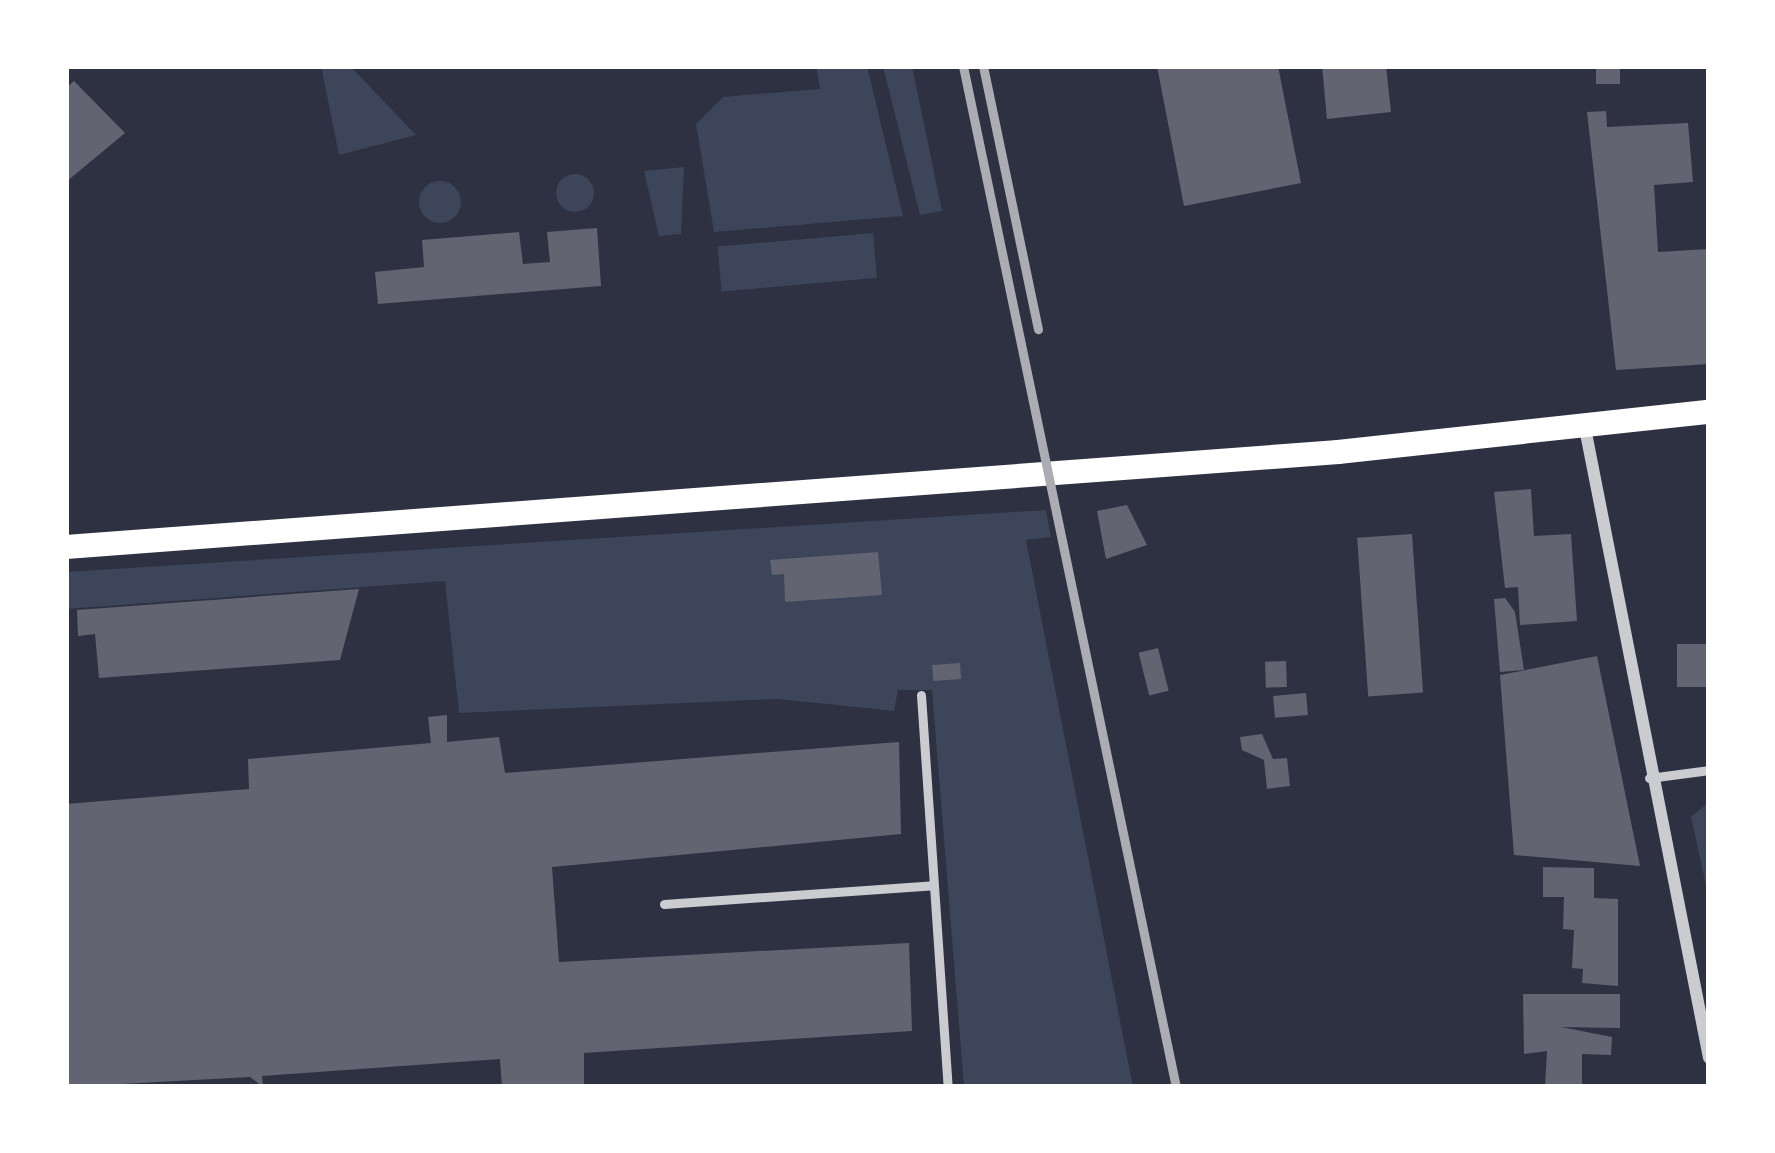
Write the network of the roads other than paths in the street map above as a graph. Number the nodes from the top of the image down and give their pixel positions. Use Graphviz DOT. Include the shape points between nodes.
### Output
graph roads {
  1 [pos="1709,412"];
  2 [pos="1583,422"];
  3 [pos="66,547"];
  4 [pos="921,695"];
  5 [pos="1709,770"];
  6 [pos="1648,778"];
  7 [pos="933,885"];
  8 [pos="664,904"];
  9 [pos="1709,1058"];
  10 [pos="948,1087"];
  1 -- 2 [label="main road"];
  2 -- 3 [label="main road" via="1338,452"];
  2 -- 6 [label="street"];
  4 -- 7 [label="lane"];
  5 -- 6 [label="lane"];
  6 -- 9 [label="street"];
  7 -- 8 [label="lane"];
  7 -- 10 [label="lane"];
}
